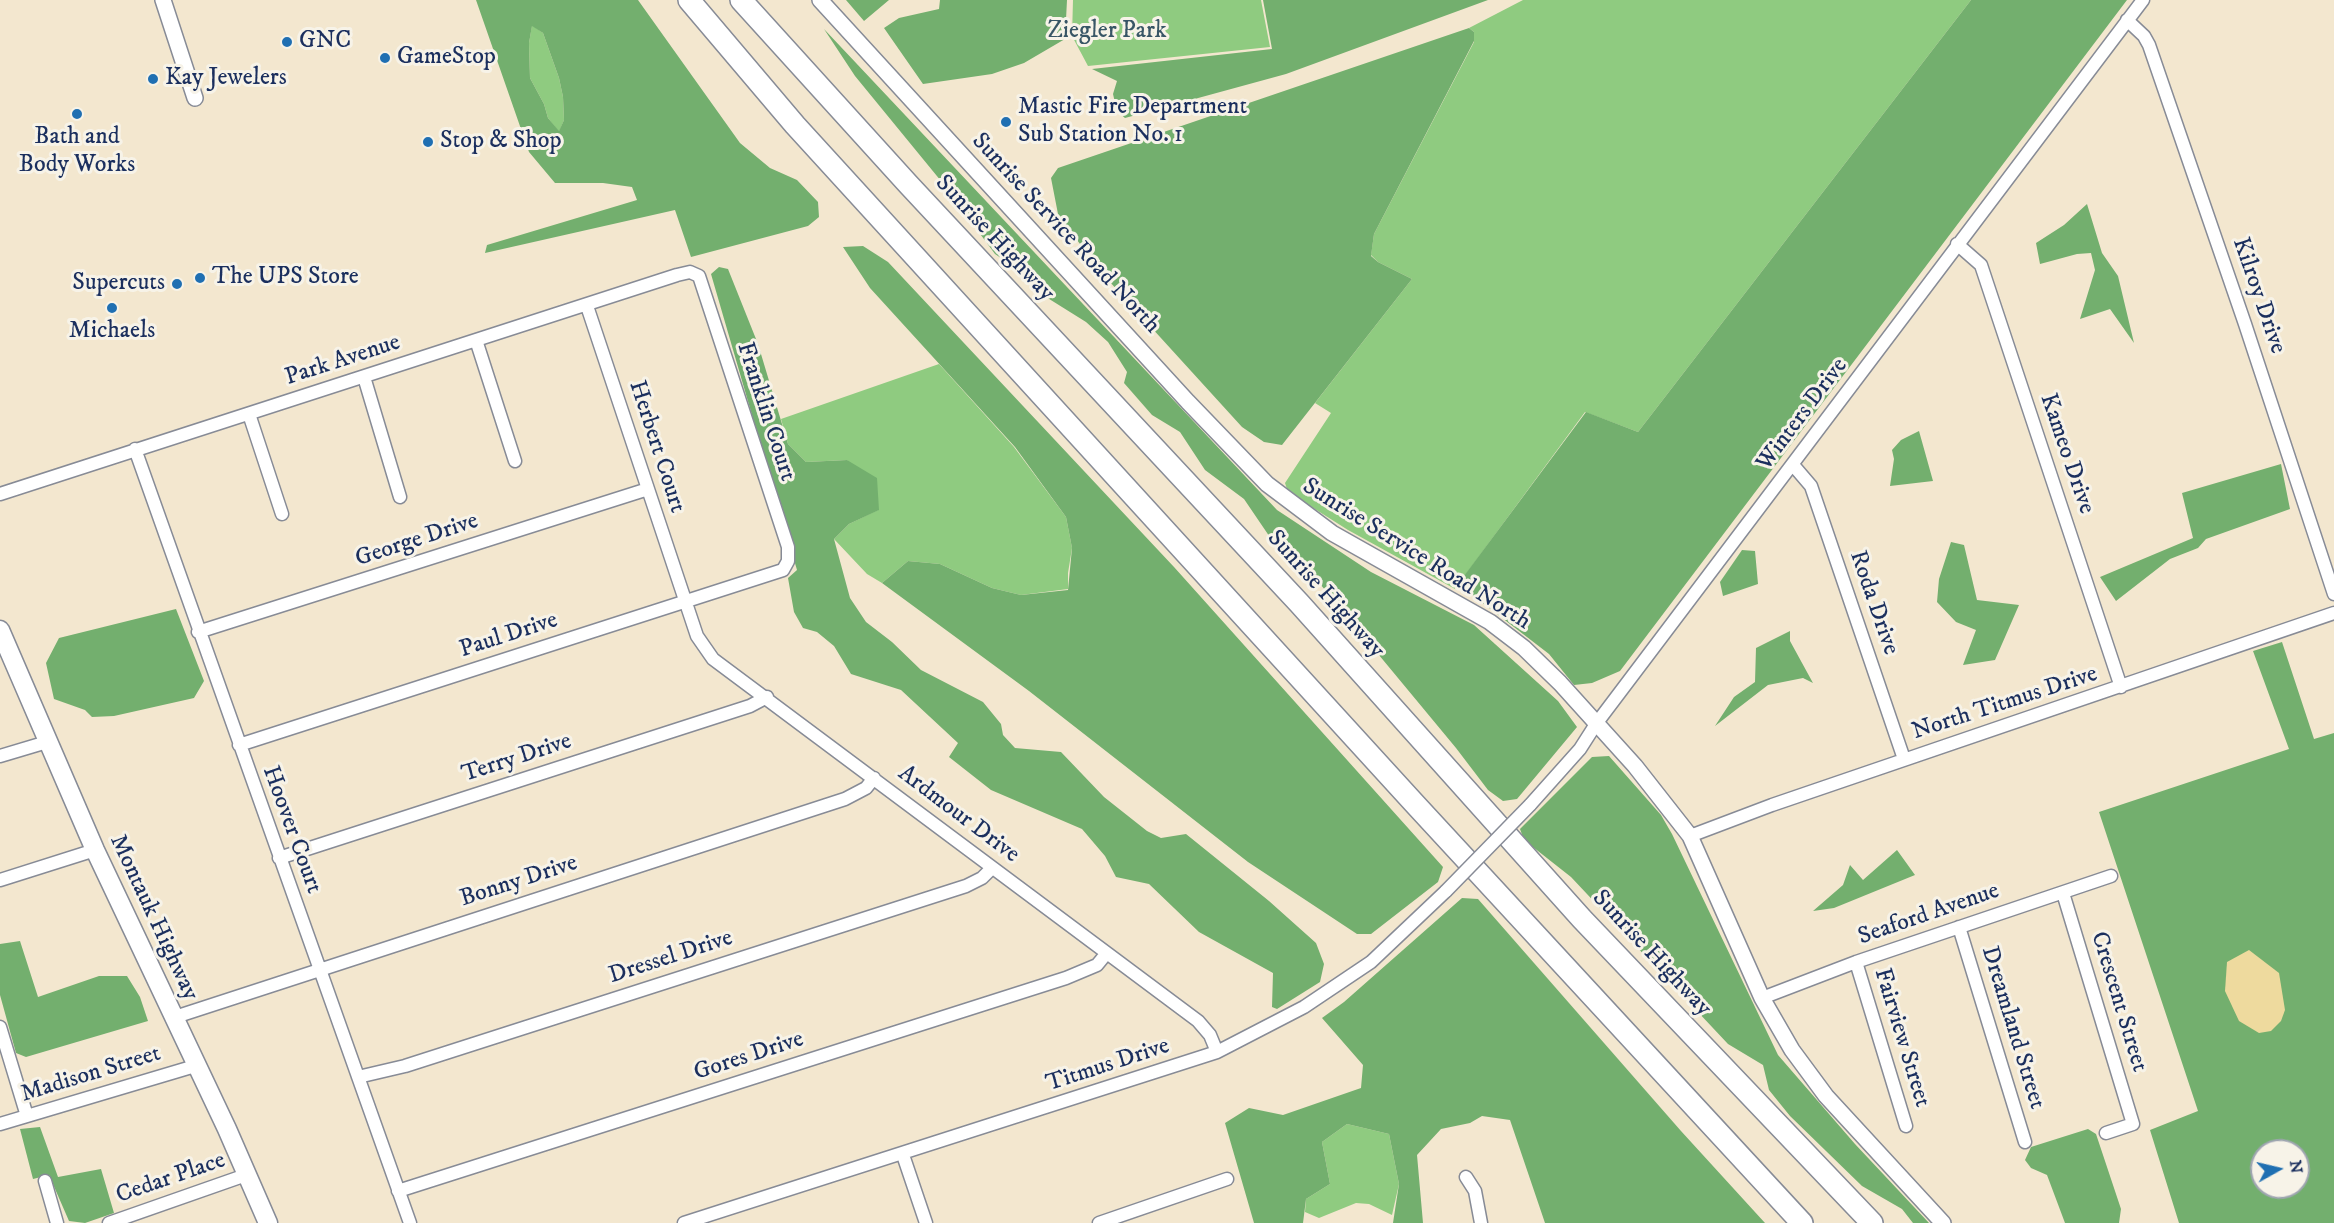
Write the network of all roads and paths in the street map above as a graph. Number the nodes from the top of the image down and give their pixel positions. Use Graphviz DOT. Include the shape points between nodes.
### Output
graph roads {
  1 [pos="163,0"];
  2 [pos="689,0"];
  3 [pos="741,0"];
  4 [pos="820,0"];
  5 [pos="2143,0"];
  6 [pos="2127,21"];
  7 [pos="195,98"];
  8 [pos="1957,244"];
  9 [pos="699,276"];
  10 [pos="587,306"];
  11 [pos="476,340"];
  12 [pos="364,377"];
  13 [pos="249,414"];
  14 [pos="135,449"];
  15 [pos="515,461"];
  16 [pos="1793,465"];
  17 [pos="648,489"];
  18 [pos="0,494"];
  19 [pos="400,497"];
  20 [pos="282,514"];
  21 [pos="788,561"];
  22 [pos="2334,594"];
  23 [pos="685,602"];
  24 [pos="2334,613"];
  25 [pos="0,630"];
  26 [pos="198,632"];
  27 [pos="2121,687"];
  28 [pos="767,697"];
  29 [pos="1596,724"];
  30 [pos="47,742"];
  31 [pos="239,745"];
  32 [pos="0,756"];
  33 [pos="1904,759"];
  34 [pos="874,778"];
  35 [pos="1690,837"];
  36 [pos="1488,848"];
  37 [pos="94,850"];
  38 [pos="279,858"];
  39 [pos="992,868"];
  40 [pos="2111,876"];
  41 [pos="0,880"];
  42 [pos="2063,892"];
  43 [pos="1959,927"];
  44 [pos="1106,954"];
  45 [pos="1856,962"];
  46 [pos="318,969"];
  47 [pos="1762,998"];
  48 [pos="172,1018"];
  49 [pos="0,1027"];
  50 [pos="1217,1052"];
  51 [pos="195,1066"];
  52 [pos="358,1077"];
  53 [pos="27,1116"];
  54 [pos="0,1124"];
  55 [pos="1906,1126"];
  56 [pos="2106,1133"];
  57 [pos="2025,1142"];
  58 [pos="903,1155"];
  59 [pos="246,1175"];
  60 [pos="1466,1177"];
  61 [pos="1227,1179"];
  62 [pos="45,1181"];
  63 [pos="398,1191"];
  64 [pos="57,1223"];
  65 [pos="109,1223"];
  66 [pos="268,1223"];
  67 [pos="410,1223"];
  68 [pos="684,1223"];
  69 [pos="926,1223"];
  70 [pos="1099,1223"];
  71 [pos="1481,1223"];
  72 [pos="1802,1223"];
  73 [pos="1872,1223"];
  74 [pos="1943,1223"];
  1 -- 7 [label="street"];
  2 -- 72 [label="highway" via="795,125"];
  3 -- 73 [label="highway, Sunrise Highway" via="1299,603 1582,919"];
  4 -- 29 [label="street, Sunrise Service Road North" via="1267,484 1332,533 1466,607 1508,635 1544,667"];
  5 -- 6 [label="street, Winters Drive"];
  6 -- 8 [label="street, Winters Drive"];
  6 -- 22 [label="street, Kilroy Drive" via="2149,45"];
  8 -- 16 [label="street, Winters Drive"];
  8 -- 27 [label="street, Kameo Drive" via="1981,265"];
  9 -- 10 [label="street, Park Avenue" via="690,272 677,275"];
  9 -- 21 [label="street, Franklin Court" via="788,547"];
  10 -- 11 [label="street, Park Avenue"];
  10 -- 17 [label="street, Herbert Court"];
  11 -- 12 [label="street, Park Avenue"];
  11 -- 15 [label="street"];
  12 -- 13 [label="street, Park Avenue"];
  12 -- 19 [label="street"];
  13 -- 14 [label="street, Park Avenue"];
  13 -- 20 [label="street"];
  14 -- 18 [label="street, Park Avenue"];
  14 -- 26 [label="street, Hoover Court"];
  16 -- 29 [label="street, Winters Drive"];
  16 -- 33 [label="street, Roda Drive" via="1811,486"];
  17 -- 23 [label="street, Herbert Court"];
  17 -- 26 [label="street, George Drive"];
  21 -- 23 [label="street, Paul Drive" via="777,573"];
  23 -- 28 [label="street, Ardmour Drive" via="697,636 713,659"];
  23 -- 31 [label="street, Paul Drive"];
  24 -- 27 [label="street, North Titmus Drive"];
  25 -- 30 [label="main road, Montauk Highway"];
  26 -- 31 [label="street, Hoover Court"];
  27 -- 33 [label="street, North Titmus Drive"];
  28 -- 34 [label="street, Ardmour Drive"];
  28 -- 38 [label="street, Terry Drive" via="739,710"];
  29 -- 35 [label="street, Sunrise Service Road North"];
  29 -- 36 [label="street, Winters Drive, bridge" via="1580,749"];
  30 -- 32 [label="street"];
  30 -- 37 [label="main road, Montauk Highway"];
  31 -- 38 [label="street, Hoover Court"];
  33 -- 35 [label="street, North Titmus Drive"];
  34 -- 39 [label="street, Ardmour Drive"];
  34 -- 46 [label="street, Bonny Drive" via="866,789 846,799"];
  35 -- 47 [label="street, Sunrise Service Road North"];
  36 -- 50 [label="street, Titmus Drive, bridge" via="1371,962 1304,1007"];
  37 -- 41 [label="street"];
  37 -- 48 [label="main road, Montauk Highway"];
  38 -- 46 [label="street, Hoover Court"];
  39 -- 44 [label="street, Ardmour Drive"];
  39 -- 52 [label="street, Dressel Drive" via="966,886 405,1066"];
  40 -- 42 [label="street, Seaford Avenue"];
  42 -- 43 [label="street, Seaford Avenue"];
  42 -- 56 [label="street, Crescent Street" via="2133,1124"];
  43 -- 45 [label="street, Seaford Avenue"];
  43 -- 57 [label="street, Dreamland Street"];
  44 -- 50 [label="street, Ardmour Drive" via="1198,1022 1210,1035"];
  44 -- 63 [label="street, Gores Drive" via="1097,965 1066,978"];
  45 -- 47 [label="street, Seaford Avenue"];
  45 -- 55 [label="street, Fairview Street"];
  46 -- 48 [label="street, Bonny Drive"];
  46 -- 52 [label="street, Hoover Court"];
  47 -- 74 [label="street, Sunrise Service Road North" via="1792,1050 1826,1096"];
  48 -- 51 [label="main road, Montauk Highway"];
  49 -- 53 [label="street"];
  50 -- 58 [label="street, Titmus Drive"];
  51 -- 53 [label="street, Madison Street"];
  51 -- 59 [label="main road, Montauk Highway"];
  52 -- 63 [label="street, Hoover Court"];
  53 -- 54 [label="street, Madison Street"];
  58 -- 68 [label="street, Titmus Drive"];
  58 -- 69 [label="street"];
  59 -- 65 [label="street, Cedar Place"];
  59 -- 66 [label="main road, Montauk Highway"];
  60 -- 71 [label="street" via="1475,1191"];
  61 -- 70 [label="street"];
  62 -- 64 [label="street"];
  63 -- 67 [label="street, Hoover Court"];
}
